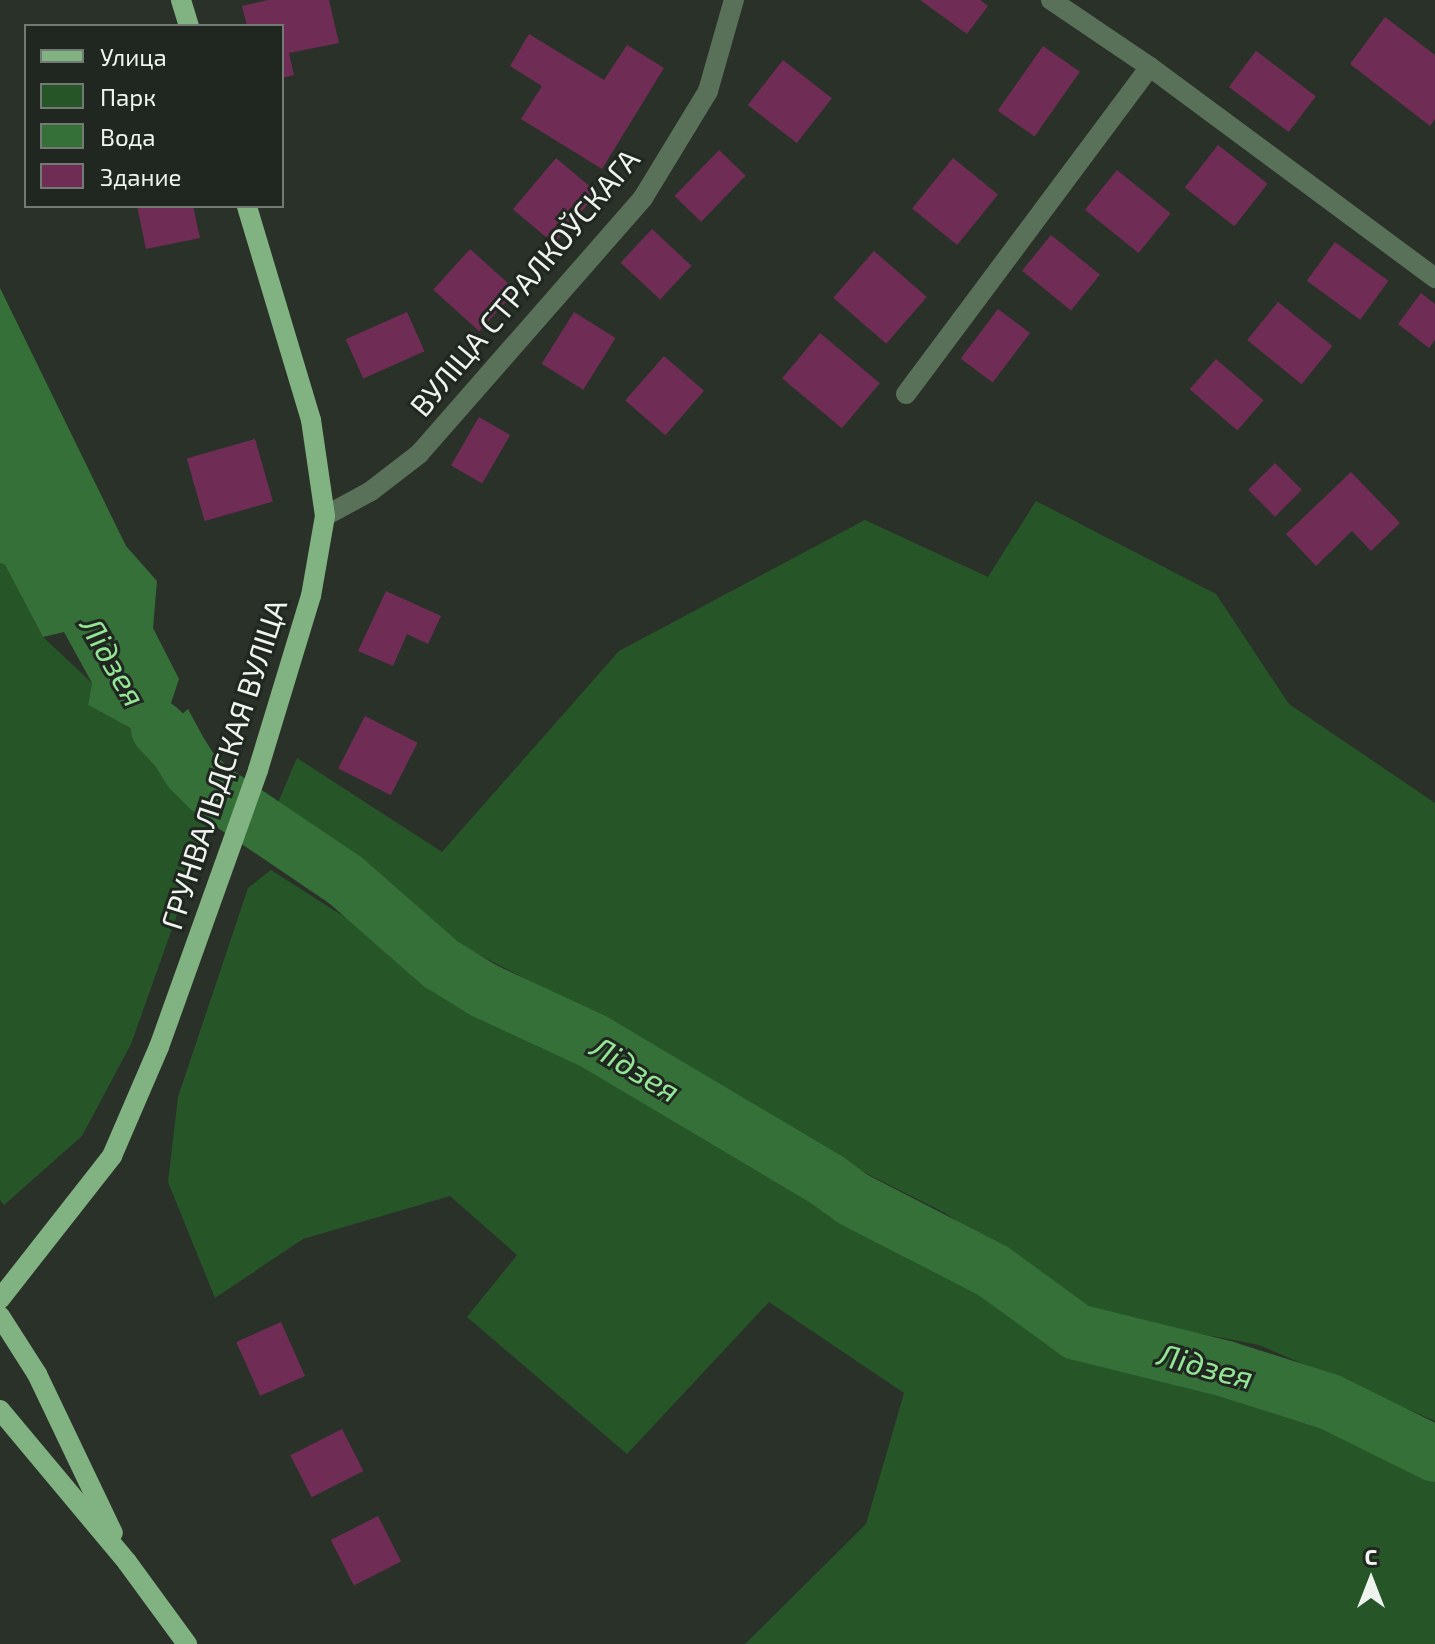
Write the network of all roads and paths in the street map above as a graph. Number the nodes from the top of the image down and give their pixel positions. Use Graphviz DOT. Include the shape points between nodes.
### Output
graph roads {
  1 [pos="181,0"];
  2 [pos="734,0"];
  3 [pos="1051,0"];
  4 [pos="188,24"];
  5 [pos="1150,67"];
  6 [pos="248,208"];
  7 [pos="1435,278"];
  8 [pos="906,394"];
  9 [pos="325,516"];
  10 [pos="0,1299"];
  11 [pos="0,1316"];
  12 [pos="0,1410"];
  13 [pos="127,1562"];
  14 [pos="187,1644"];
  1 -- 4 [label="main road"];
  2 -- 9 [label="street, ВУЛІЦА СТРАЛКОЎСКАГА" via="708,91 643,198 419,454 371,491"];
  3 -- 5 [label="street"];
  5 -- 7 [label="street"];
  5 -- 8 [label="street"];
  6 -- 9 [label="main road, ГРУНВАЛЬДСКАЯ ВУЛІЦА" via="311,420"];
  9 -- 10 [label="main road, ГРУНВАЛЬДСКАЯ ВУЛІЦА" via="311,596 258,770 159,1047 112,1156"];
  11 -- 13 [label="main road" via="37,1374"];
  12 -- 13 [label="main road"];
  13 -- 14 [label="main road"];
}
